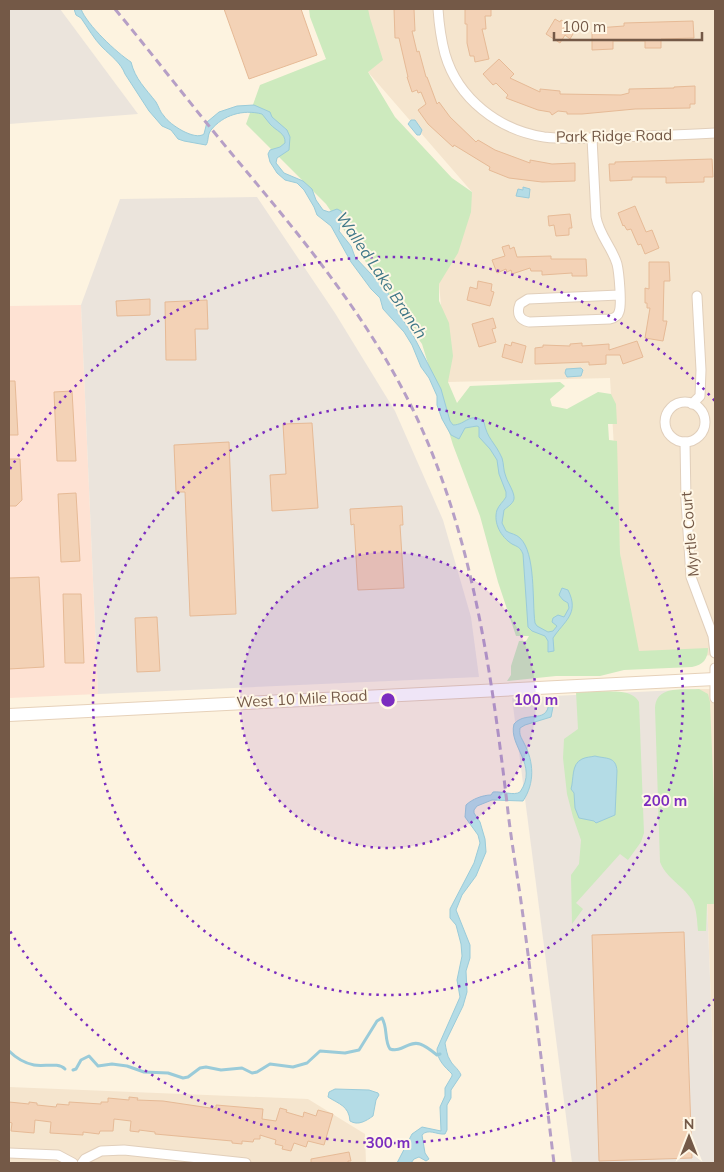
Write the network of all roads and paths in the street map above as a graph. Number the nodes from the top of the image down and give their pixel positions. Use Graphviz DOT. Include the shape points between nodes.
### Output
graph roads {
  1 [pos="438,9"];
  2 [pos="715,134"];
  3 [pos="592,138"];
  4 [pos="619,296"];
  5 [pos="697,296"];
  6 [pos="692,404"];
  7 [pos="685,442"];
  8 [pos="715,653"];
  9 [pos="715,675"];
  10 [pos="715,698"];
  11 [pos="9,714"];
  12 [pos="9,1153"];
  13 [pos="73,1163"];
  14 [pos="82,1163"];
  15 [pos="246,1163"];
  1 -- 3 [label="street, Park Ridge Road" via="450,67 476,105 500,122 522,132 559,138"];
  2 -- 3 [label="street, Park Ridge Road"];
  3 -- 4 [label="street" via="596,217 599,230 617,264"];
  4 -- 4 [label="street" via="528,299 520,304 518,314 529,322 610,319 619,313"];
  5 -- 6 [label="street" via="700,396"];
  6 -- 7 [label="street" via="703,414 703,430 699,436"];
  6 -- 7 [label="street" via="677,404 666,415 666,430 677,441"];
  7 -- 8 [label="street, Myrtle Court" via="691,577 713,636"];
  9 -- 10 [label="street"];
  9 -- 11 [label="main road, West 10 Mile Road"];
  12 -- 13 [label="street" via="58,1155"];
  14 -- 15 [label="street" via="101,1152 124,1150"];
}
